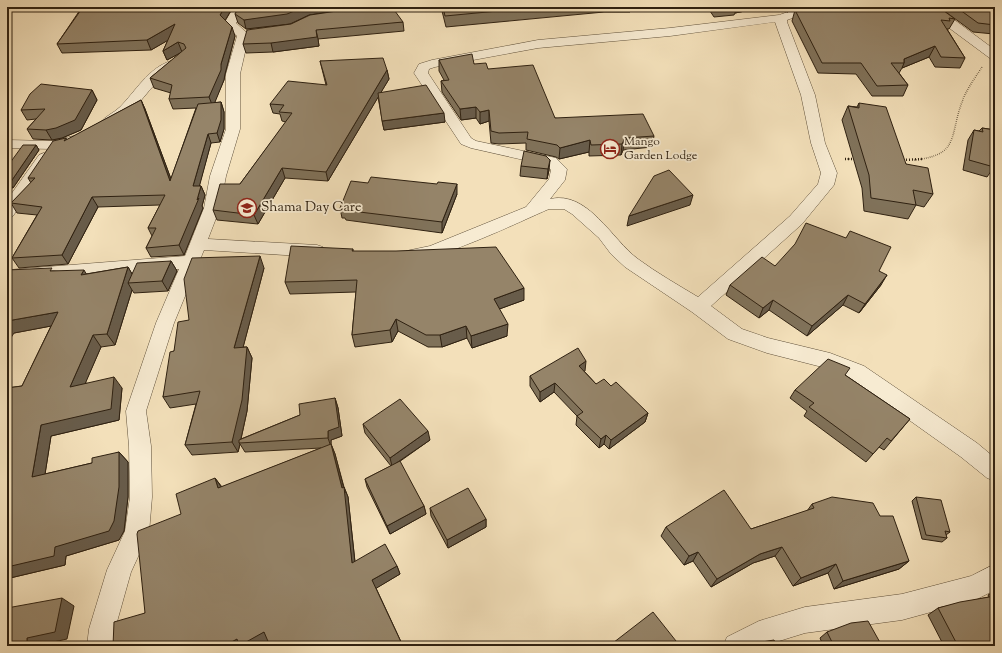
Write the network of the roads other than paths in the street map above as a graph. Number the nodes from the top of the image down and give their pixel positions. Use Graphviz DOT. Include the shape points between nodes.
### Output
graph roads {
  1 [pos="240,7"];
  2 [pos="930,7"];
  3 [pos="808,13"];
  4 [pos="918,15"];
  5 [pos="941,17"];
  6 [pos="782,18"];
  7 [pos="993,55"];
  8 [pos="182,57"];
  9 [pos="7,144"];
  10 [pos="52,145"];
  11 [pos="532,210"];
  12 [pos="7,212"];
  13 [pos="197,244"];
  14 [pos="335,252"];
  15 [pos="398,256"];
  16 [pos="191,262"];
  17 [pos="7,276"];
  18 [pos="699,307"];
  19 [pos="995,471"];
  20 [pos="995,576"];
  21 [pos="100,646"];
  22 [pos="736,646"];
  1 -- 13 [label="street" via="230,24 250,34 233,74 233,129 218,176 212,208"];
  2 -- 5 [label="street"];
  3 -- 6 [label="street" via="787,15"];
  4 -- 5 [label="street"];
  5 -- 7 [label="street"];
  6 -- 11 [label="street" via="670,32 538,44 424,67 421,73 466,141 551,161 559,170 558,180"];
  6 -- 18 [label="street" via="786,38 808,95 817,138 829,173 826,185 796,220"];
  8 -- 10 [label="street" via="154,77 120,115 65,143"];
  9 -- 10 [label="street"];
  10 -- 12 [label="street"];
  11 -- 15 [label="street" via="432,251"];
  11 -- 18 [label="street" via="554,204 567,204 578,210 631,263"];
  13 -- 14 [label="street"];
  13 -- 16 [label="street"];
  16 -- 17 [label="street"];
  16 -- 21 [label="street" via="165,323 136,411 141,483 137,533 119,570 102,629"];
  18 -- 19 [label="street" via="735,334 830,361 857,372"];
  20 -- 22 [label="street" via="975,587 902,607 806,620 759,634"];
}
